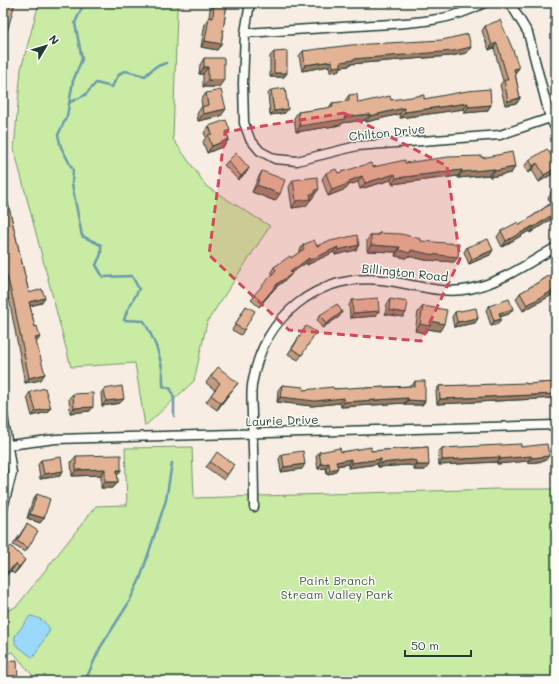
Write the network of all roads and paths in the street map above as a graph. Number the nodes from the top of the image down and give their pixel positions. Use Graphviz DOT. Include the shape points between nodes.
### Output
graph roads {
  1 [pos="250,3"];
  2 [pos="484,3"];
  3 [pos="510,3"];
  4 [pos="245,33"];
  5 [pos="550,118"];
  6 [pos="556,129"];
  7 [pos="556,247"];
  8 [pos="3,415"];
  9 [pos="556,425"];
  10 [pos="252,434"];
  11 [pos="9,445"];
  12 [pos="254,507"];
  13 [pos="3,508"];
  1 -- 4 [label="street, Chilton Drive"];
  2 -- 4 [label="street" via="443,18 392,24"];
  3 -- 5 [label="street" via="528,33"];
  4 -- 5 [label="street, Chilton Drive" via="244,123 250,139 260,151 275,159 297,161 356,146 500,135"];
  5 -- 6 [label="street"];
  7 -- 10 [label="street, Billington Road" via="500,278 468,289 446,290 382,280 356,279 310,294 284,314 261,349 252,381"];
  8 -- 11 [label="street"];
  9 -- 10 [label="street, Laurie Drive"];
  10 -- 11 [label="street, Laurie Drive" via="56,439"];
  10 -- 12 [label="street, Billington Road"];
  11 -- 13 [label="street" via="12,473"];
}
